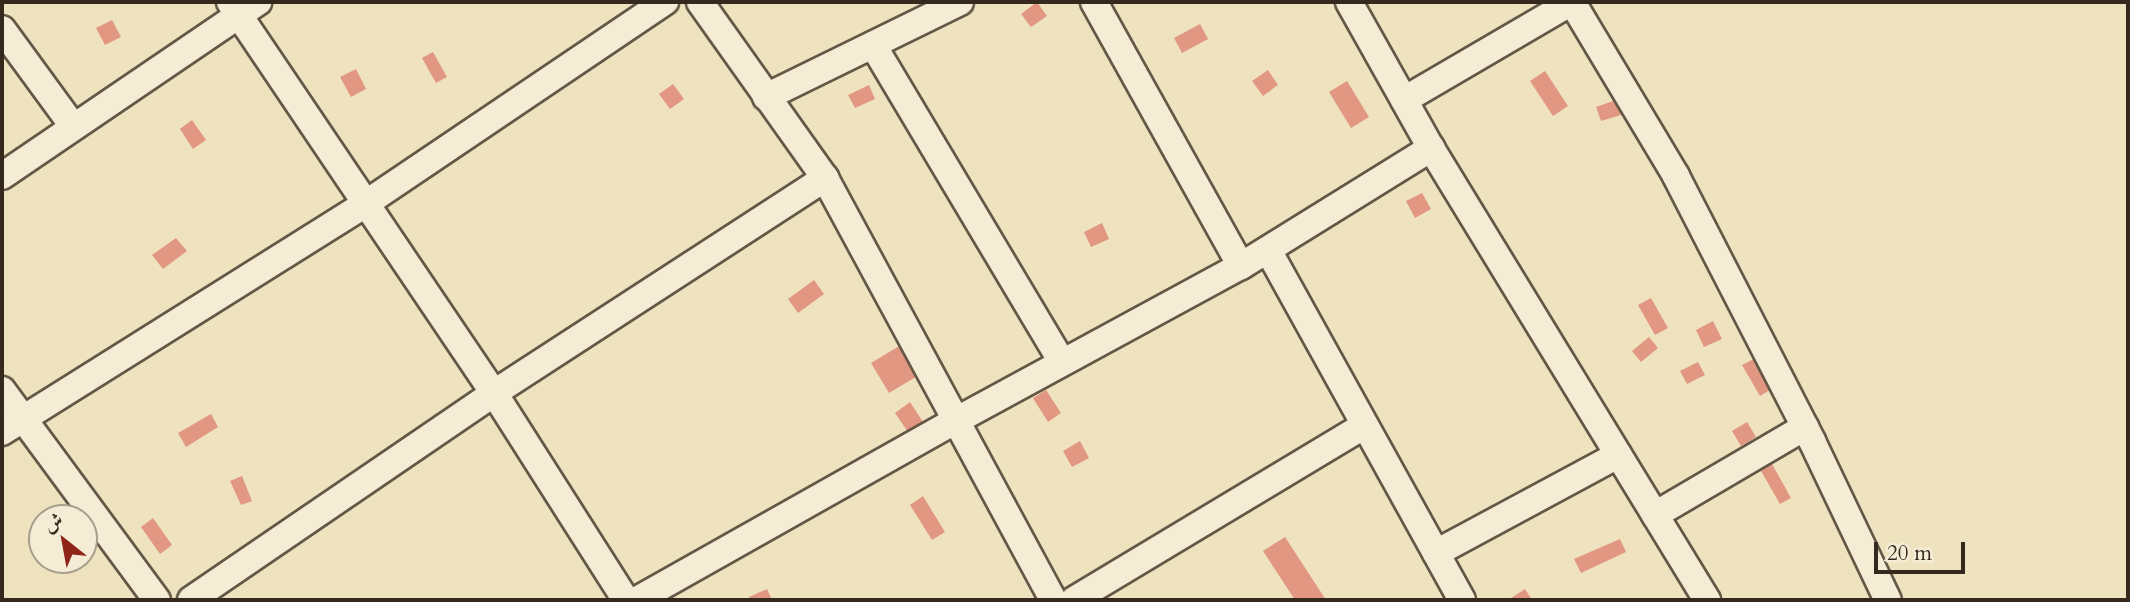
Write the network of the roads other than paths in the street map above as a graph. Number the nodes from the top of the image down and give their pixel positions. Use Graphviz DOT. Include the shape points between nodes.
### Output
graph roads {
  1 [pos="665,2"];
  2 [pos="700,2"];
  3 [pos="960,2"];
  4 [pos="1094,2"];
  5 [pos="1349,2"];
  6 [pos="1572,2"];
  7 [pos="242,7"];
  8 [pos="2,29"];
  9 [pos="873,45"];
  10 [pos="766,97"];
  11 [pos="1404,100"];
  12 [pos="73,126"];
  13 [pos="1432,148"];
  14 [pos="2,176"];
  15 [pos="825,178"];
  16 [pos="365,204"];
  17 [pos="1268,250"];
  18 [pos="1241,266"];
  19 [pos="1062,362"];
  20 [pos="2,390"];
  21 [pos="494,393"];
  22 [pos="957,420"];
  23 [pos="13,425"];
  24 [pos="1364,426"];
  25 [pos="1805,427"];
  26 [pos="1618,455"];
  27 [pos="1655,515"];
  28 [pos="1436,553"];
  29 [pos="157,600"];
  30 [pos="191,600"];
  31 [pos="626,600"];
  32 [pos="637,600"];
  33 [pos="1053,600"];
  34 [pos="1074,600"];
  35 [pos="1462,600"];
  36 [pos="1707,600"];
  37 [pos="1888,600"];
  1 -- 16 [label="street"];
  2 -- 10 [label="street"];
  3 -- 9 [label="street"];
  4 -- 18 [label="street"];
  5 -- 11 [label="street"];
  6 -- 11 [label="street"];
  6 -- 25 [label="street" via="1676,176"];
  7 -- 12 [label="street"];
  7 -- 16 [label="street"];
  8 -- 12 [label="street"];
  9 -- 10 [label="street"];
  9 -- 19 [label="street"];
  10 -- 15 [label="street"];
  11 -- 13 [label="street"];
  12 -- 14 [label="street"];
  13 -- 17 [label="street"];
  13 -- 26 [label="street"];
  15 -- 21 [label="street"];
  15 -- 22 [label="street"];
  16 -- 21 [label="street"];
  16 -- 23 [label="street"];
  17 -- 18 [label="street"];
  17 -- 24 [label="street"];
  18 -- 19 [label="street"];
  19 -- 22 [label="street"];
  20 -- 23 [label="street"];
  21 -- 30 [label="street"];
  21 -- 31 [label="street"];
  22 -- 32 [label="street"];
  22 -- 33 [label="street"];
  23 -- 29 [label="street"];
  24 -- 28 [label="street"];
  24 -- 34 [label="street"];
  25 -- 27 [label="street"];
  25 -- 37 [label="street"];
  26 -- 27 [label="street"];
  26 -- 28 [label="street"];
  27 -- 36 [label="street"];
  28 -- 35 [label="street"];
}
